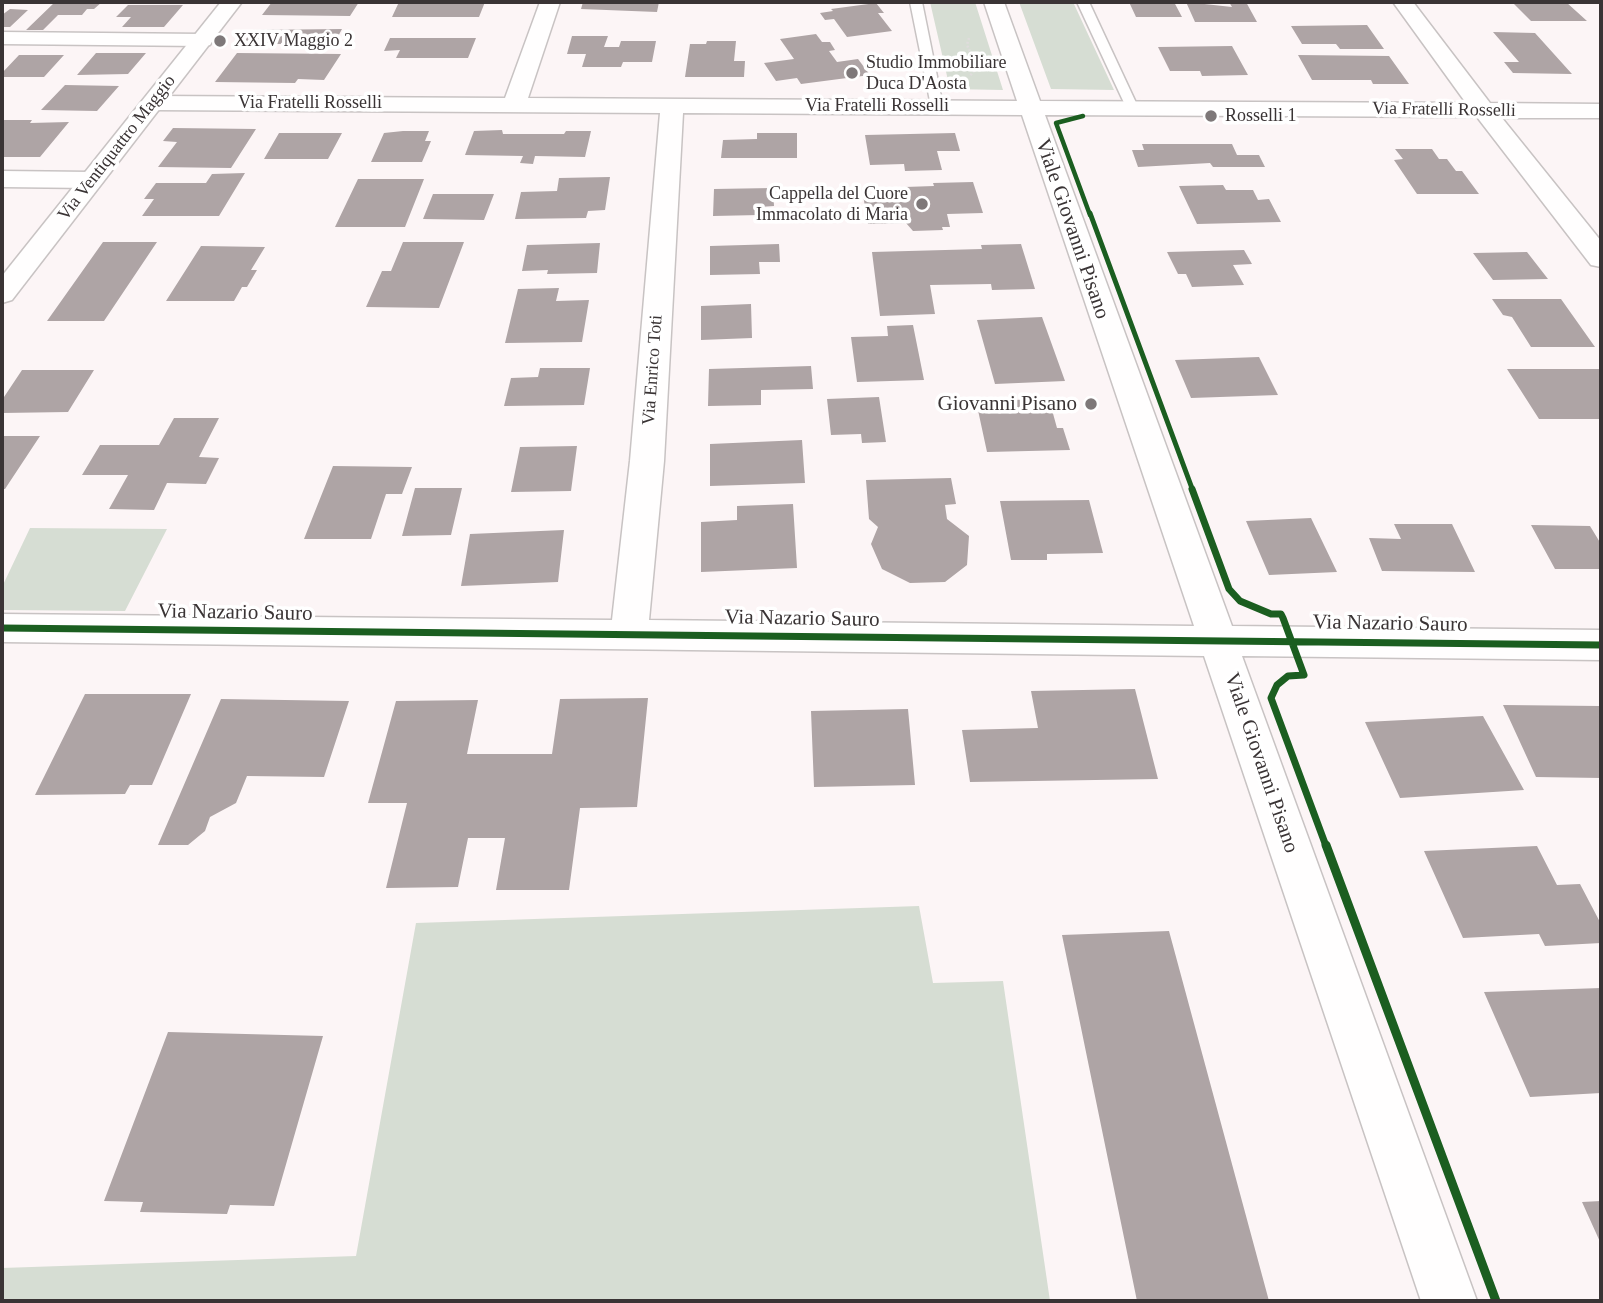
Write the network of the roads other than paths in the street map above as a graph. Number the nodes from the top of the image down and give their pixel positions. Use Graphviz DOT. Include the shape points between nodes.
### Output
graph roads {
  1 [pos="232,2"];
  2 [pos="550,2"];
  3 [pos="916,2"];
  4 [pos="994,2"];
  5 [pos="1083,2"];
  6 [pos="1403,2"];
  7 [pos="2,38"];
  8 [pos="202,40"];
  9 [pos="153,103"];
  10 [pos="514,104"];
  11 [pos="672,105"];
  12 [pos="948,106"];
  13 [pos="1030,107"];
  14 [pos="1132,107"];
  15 [pos="1484,111"];
  16 [pos="1601,111"];
  17 [pos="2,179"];
  18 [pos="91,180"];
  19 [pos="1601,259"];
  20 [pos="2,294"];
  21 [pos="2,628"];
  22 [pos="629,635"];
  23 [pos="1217,640"];
  24 [pos="1601,645"];
  25 [pos="1449,1301"];
  1 -- 8 [label="street, Via Ventiquattro Maggio"];
  2 -- 10 [label="street"];
  3 -- 12 [label="lane"];
  4 -- 13 [label="street, Viale Giovanni Pisano"];
  5 -- 14 [label="lane"];
  6 -- 15 [label="street"];
  7 -- 8 [label="street"];
  8 -- 9 [label="street, Via Ventiquattro Maggio"];
  9 -- 10 [label="street, Via Fratelli Rosselli"];
  9 -- 18 [label="street, Via Ventiquattro Maggio"];
  10 -- 11 [label="street, Via Fratelli Rosselli"];
  11 -- 12 [label="street, Via Fratelli Rosselli"];
  11 -- 22 [label="street, Via Enrico Toti" via="647,461"];
  12 -- 13 [label="street, Via Fratelli Rosselli"];
  13 -- 14 [label="street, Via Fratelli Rosselli"];
  13 -- 23 [label="street, Viale Giovanni Pisano"];
  14 -- 15 [label="street, Via Fratelli Rosselli"];
  15 -- 16 [label="street, Via Fratelli Rosselli"];
  15 -- 19 [label="street"];
  17 -- 18 [label="street"];
  18 -- 20 [label="street, Via Ventiquattro Maggio"];
  21 -- 22 [label="street, Via Nazario Sauro"];
  22 -- 23 [label="street, Via Nazario Sauro"];
  23 -- 24 [label="street, Via Nazario Sauro"];
  23 -- 25 [label="street, Viale Giovanni Pisano"];
}
